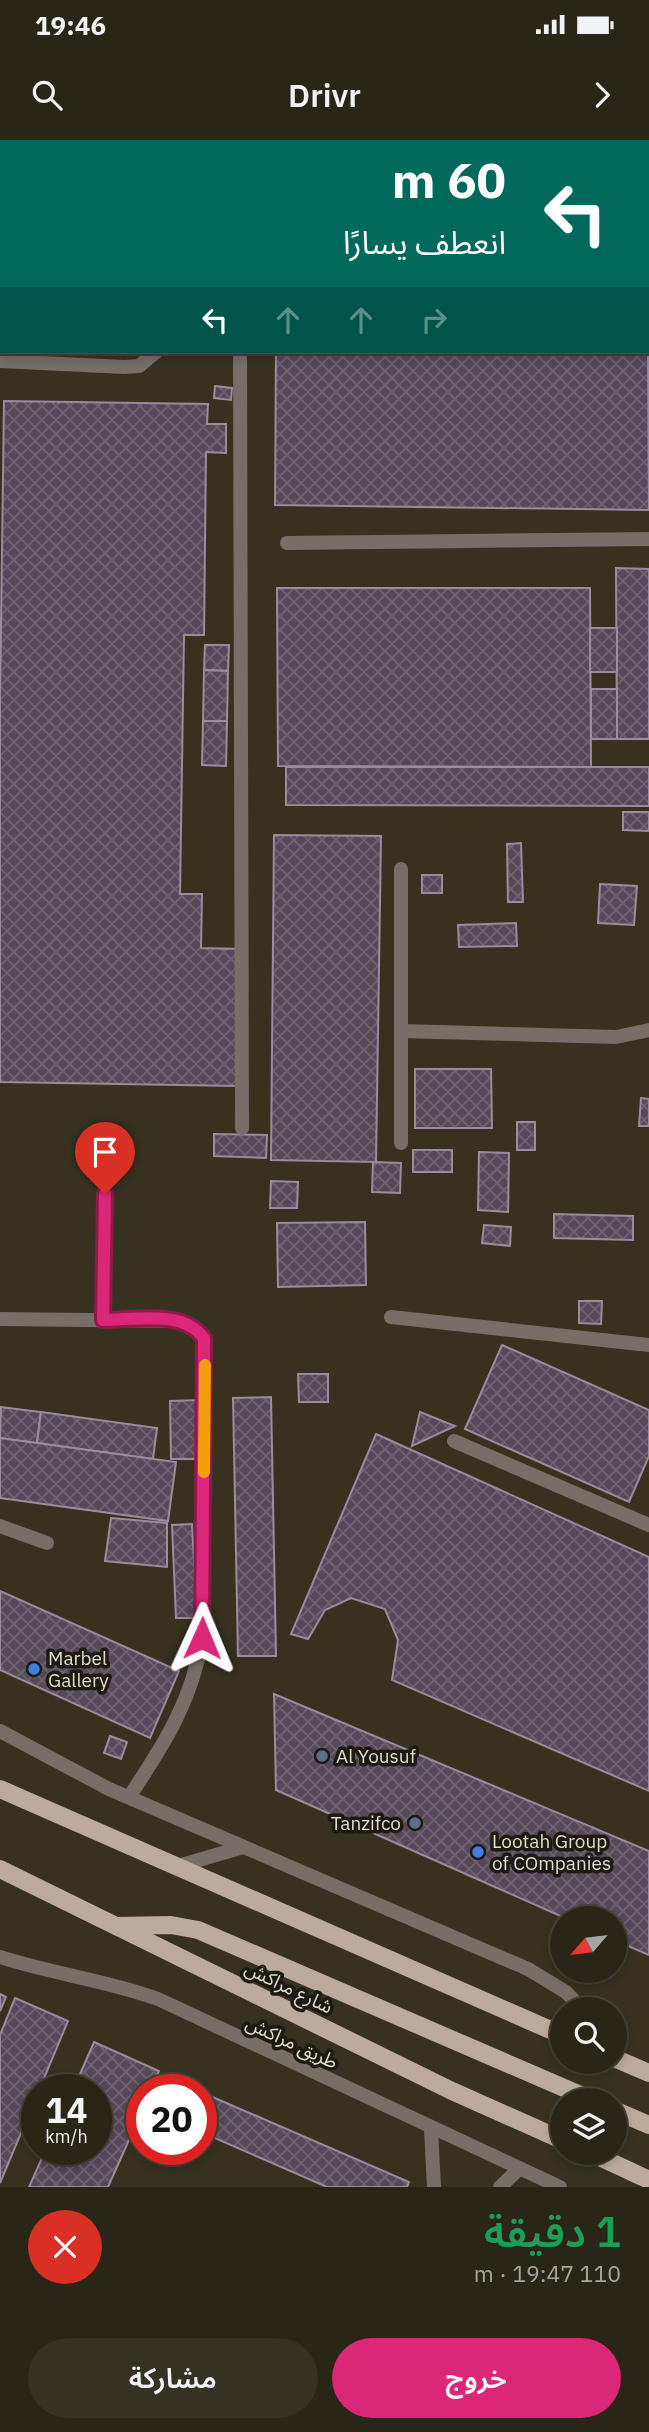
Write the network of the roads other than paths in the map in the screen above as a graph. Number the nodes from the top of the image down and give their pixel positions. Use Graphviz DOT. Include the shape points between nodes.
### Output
graph roads {
  1 [pos="154,354"];
  2 [pos="240,354"];
  3 [pos="0,361"];
  4 [pos="649,539"];
  5 [pos="287,543"];
  6 [pos="401,869"];
  7 [pos="401,1031"];
  8 [pos="649,1031"];
  9 [pos="242,1128"];
  10 [pos="401,1143"];
  11 [pos="105,1194"];
  12 [pos="391,1317"];
  13 [pos="0,1319"];
  14 [pos="103,1320"];
  15 [pos="649,1345"];
  16 [pos="454,1441"];
  17 [pos="649,1525"];
  18 [pos="0,1526"];
  19 [pos="47,1543"];
  20 [pos="0,1731"];
  21 [pos="0,1790"];
  22 [pos="129,1797"];
  23 [pos="243,1847"];
  24 [pos="175,1867"];
  25 [pos="0,1869"];
  26 [pos="117,1926"];
  27 [pos="0,1957"];
  28 [pos="571,1997"];
  29 [pos="550,2030"];
  30 [pos="627,2062"];
  31 [pos="649,2073"];
  32 [pos="565,2088"];
  33 [pos="627,2116"];
  34 [pos="649,2125"];
  35 [pos="431,2129"];
  36 [pos="550,2135"];
  37 [pos="617,2165"];
  38 [pos="519,2169"];
  39 [pos="649,2180"];
  40 [pos="434,2187"];
  41 [pos="500,2187"];
  42 [pos="560,2187"];
  1 -- 3 [label="street" via="139,366 125,367"];
  2 -- 9 [label="street"];
  4 -- 5 [label="street"];
  6 -- 7 [label="street"];
  7 -- 8 [label="street" via="616,1037"];
  7 -- 10 [label="street"];
  11 -- 14 [label="street"];
  12 -- 15 [label="street"];
  13 -- 14 [label="street"];
  14 -- 22 [label="street" via="189,1324 198,1330 205,1350 199,1660 177,1722"];
  16 -- 17 [label="street"];
  18 -- 19 [label="street"];
  20 -- 22 [label="street"];
  21 -- 24 [label="main road"];
  22 -- 23 [label="street"];
  23 -- 24 [label="street"];
  23 -- 28 [label="street" via="528,1969"];
  24 -- 29 [label="main road"];
  25 -- 26 [label="main road, شارع مراكش"];
  26 -- 32 [label="main road" via="171,1925 198,1930"];
  26 -- 36 [label="main road, شارع مراكش"];
  27 -- 35 [label="street, طريق مراكش" via="158,1999"];
  30 -- 31 [label="main road"];
  33 -- 34 [label="main road"];
  35 -- 38 [label="street, طريق مراكش"];
  35 -- 40 [label="street"];
  37 -- 39 [label="main road"];
  38 -- 41 [label="street"];
  38 -- 42 [label="street, طريق مراكش"];
}
